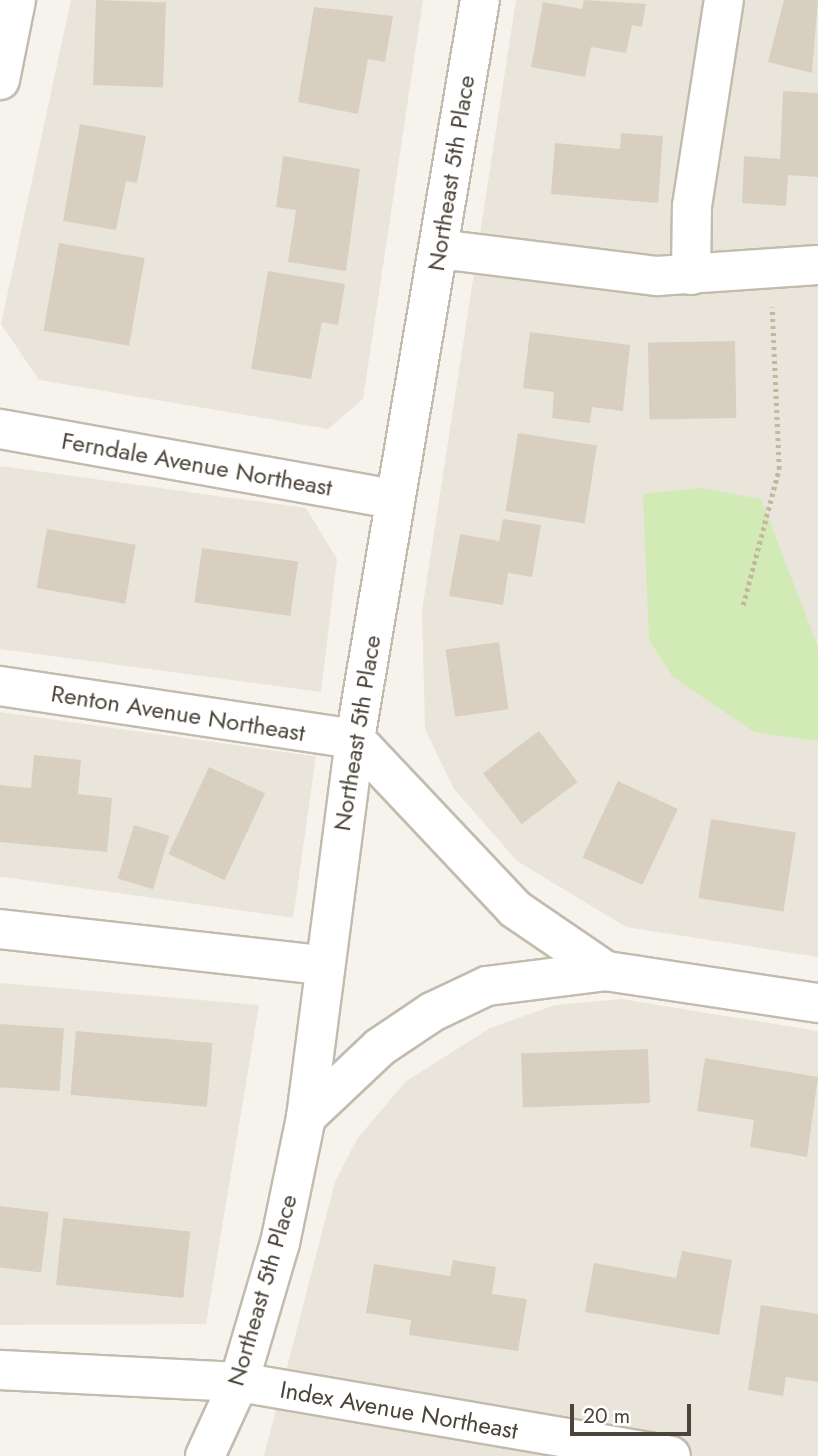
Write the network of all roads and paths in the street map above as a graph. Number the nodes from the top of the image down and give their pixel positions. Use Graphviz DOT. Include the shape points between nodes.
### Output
graph roads {
  1 [pos="480,0"];
  2 [pos="724,0"];
  3 [pos="9,18"];
  4 [pos="0,80"];
  5 [pos="439,249"];
  6 [pos="818,265"];
  7 [pos="771,271"];
  8 [pos="691,275"];
  9 [pos="0,429"];
  10 [pos="394,499"];
  11 [pos="743,605"];
  12 [pos="0,686"];
  13 [pos="355,739"];
  14 [pos="0,929"];
  15 [pos="323,965"];
  16 [pos="606,971"];
  17 [pos="818,1003"];
  18 [pos="306,1117"];
  19 [pos="0,1370"];
  20 [pos="239,1382"];
  21 [pos="205,1456"];
  22 [pos="670,1456"];
  1 -- 5 [label="street, Northeast 5th Place"];
  2 -- 8 [label="street" via="692,206"];
  3 -- 4 [label="street"];
  5 -- 8 [label="street"];
  5 -- 10 [label="street, Northeast 5th Place"];
  6 -- 7 [label="street"];
  7 -- 8 [label="street"];
  7 -- 11 [label="path" via="779,469"];
  9 -- 10 [label="street, Ferndale Avenue Northeast"];
  10 -- 13 [label="street, Northeast 5th Place"];
  12 -- 13 [label="street, Renton Avenue Northeast"];
  13 -- 15 [label="street, Northeast 5th Place"];
  13 -- 16 [label="street" via="515,909"];
  14 -- 15 [label="street"];
  15 -- 18 [label="street, Northeast 5th Place"];
  16 -- 17 [label="street"];
  16 -- 18 [label="street" via="487,986 432,1012 380,1047"];
  18 -- 20 [label="street, Northeast 5th Place" via="280,1243"];
  19 -- 20 [label="street, Index Avenue Northeast"];
  20 -- 21 [label="street, Northeast 5th Place"];
  20 -- 22 [label="street, Index Avenue Northeast"];
}
